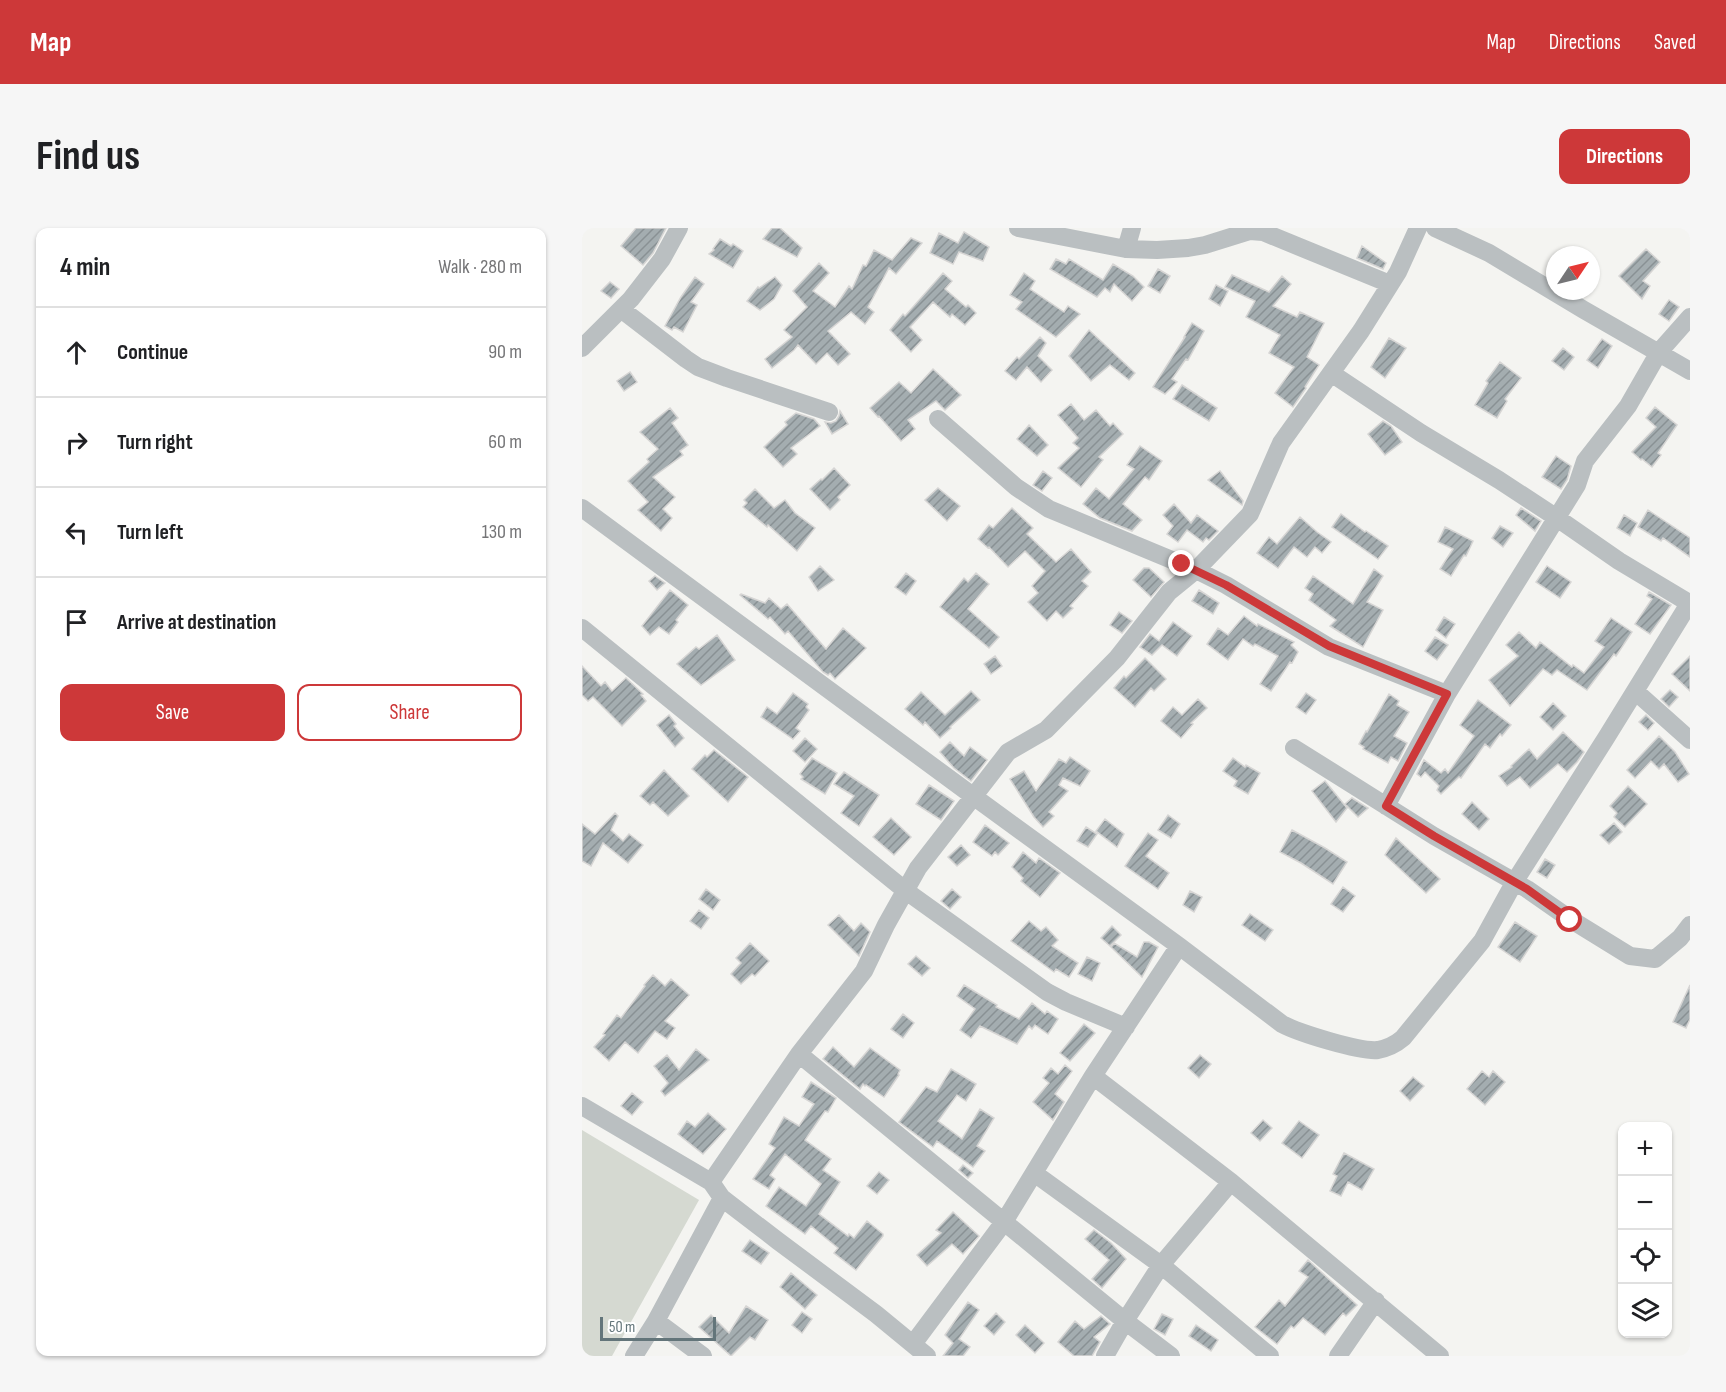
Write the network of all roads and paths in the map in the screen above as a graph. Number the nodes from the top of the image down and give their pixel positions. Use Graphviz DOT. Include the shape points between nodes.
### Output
graph roads {
  1 [pos="679,228"];
  2 [pos="1018,228"];
  3 [pos="1132,228"];
  4 [pos="1418,228"];
  5 [pos="1435,228"];
  6 [pos="1238,231"];
  7 [pos="1126,249"];
  8 [pos="1390,284"];
  9 [pos="621,309"];
  10 [pos="1690,317"];
  11 [pos="582,348"];
  12 [pos="1659,352"];
  13 [pos="1690,371"];
  14 [pos="1331,373"];
  15 [pos="828,412"];
  16 [pos="938,419"];
  17 [pos="582,508"];
  18 [pos="1557,518"];
  19 [pos="1196,570"];
  20 [pos="1690,602"];
  21 [pos="582,628"];
  22 [pos="1635,691"];
  23 [pos="1447,694"];
  24 [pos="1690,740"];
  25 [pos="1294,748"];
  26 [pos="973,796"];
  27 [pos="1386,806"];
  28 [pos="1515,881"];
  29 [pos="906,891"];
  30 [pos="1690,926"];
  31 [pos="1179,946"];
  32 [pos="1126,1027"];
  33 [pos="799,1054"];
  34 [pos="1093,1076"];
  35 [pos="582,1106"];
  36 [pos="1034,1173"];
  37 [pos="711,1182"];
  38 [pos="1231,1182"];
  39 [pos="722,1198"];
  40 [pos="1004,1222"];
  41 [pos="1161,1265"];
  42 [pos="1376,1301"];
  43 [pos="656,1321"];
  44 [pos="1125,1321"];
  45 [pos="919,1352"];
  46 [pos="634,1356"];
  47 [pos="703,1356"];
  48 [pos="1105,1356"];
  49 [pos="1171,1356"];
  50 [pos="1269,1356"];
  51 [pos="1338,1356"];
  52 [pos="1440,1356"];
  1 -- 9 [label="street" via="662,259"];
  2 -- 7 [label="street"];
  3 -- 7 [label="street"];
  4 -- 8 [label="street"];
  5 -- 12 [label="street" via="1489,253"];
  6 -- 7 [label="street" via="1213,243 1188,248"];
  6 -- 8 [label="street" via="1263,232"];
  8 -- 14 [label="street"];
  9 -- 11 [label="street"];
  9 -- 15 [label="street" via="699,367"];
  10 -- 12 [label="street"];
  12 -- 13 [label="street"];
  12 -- 18 [label="street" via="1628,405 1585,461 1577,485"];
  14 -- 18 [label="street"];
  14 -- 19 [label="street" via="1281,443 1250,514"];
  16 -- 19 [label="street" via="1032,499"];
  17 -- 26 [label="street"];
  18 -- 20 [label="street" via="1619,561"];
  18 -- 23 [label="street"];
  19 -- 23 [label="street" via="1335,650"];
  19 -- 26 [label="street" via="1169,592 1118,658 1046,730 1008,752"];
  20 -- 22 [label="street"];
  21 -- 29 [label="street"];
  22 -- 24 [label="street"];
  22 -- 28 [label="street"];
  23 -- 27 [label="street"];
  25 -- 27 [label="street"];
  26 -- 29 [label="street" via="918,868"];
  26 -- 31 [label="street"];
  27 -- 28 [label="street"];
  28 -- 30 [label="street" via="1630,956 1655,959"];
  28 -- 31 [label="street" via="1482,941 1403,1038 1378,1050 1296,1031 1282,1024"];
  29 -- 32 [label="street" via="1047,992"];
  29 -- 33 [label="street" via="864,971"];
  31 -- 32 [label="street"];
  32 -- 34 [label="street"];
  33 -- 37 [label="street"];
  33 -- 40 [label="street"];
  34 -- 36 [label="street"];
  34 -- 38 [label="street"];
  35 -- 37 [label="street"];
  36 -- 40 [label="street"];
  36 -- 41 [label="street"];
  37 -- 39 [label="street"];
  38 -- 41 [label="street"];
  38 -- 42 [label="street"];
  39 -- 43 [label="street"];
  39 -- 45 [label="street" via="876,1314"];
  40 -- 44 [label="street"];
  40 -- 45 [label="street"];
  41 -- 44 [label="street"];
  41 -- 50 [label="street"];
  42 -- 51 [label="street"];
  42 -- 52 [label="street"];
  43 -- 46 [label="street"];
  43 -- 47 [label="street"];
  44 -- 48 [label="street"];
  44 -- 49 [label="street"];
}
